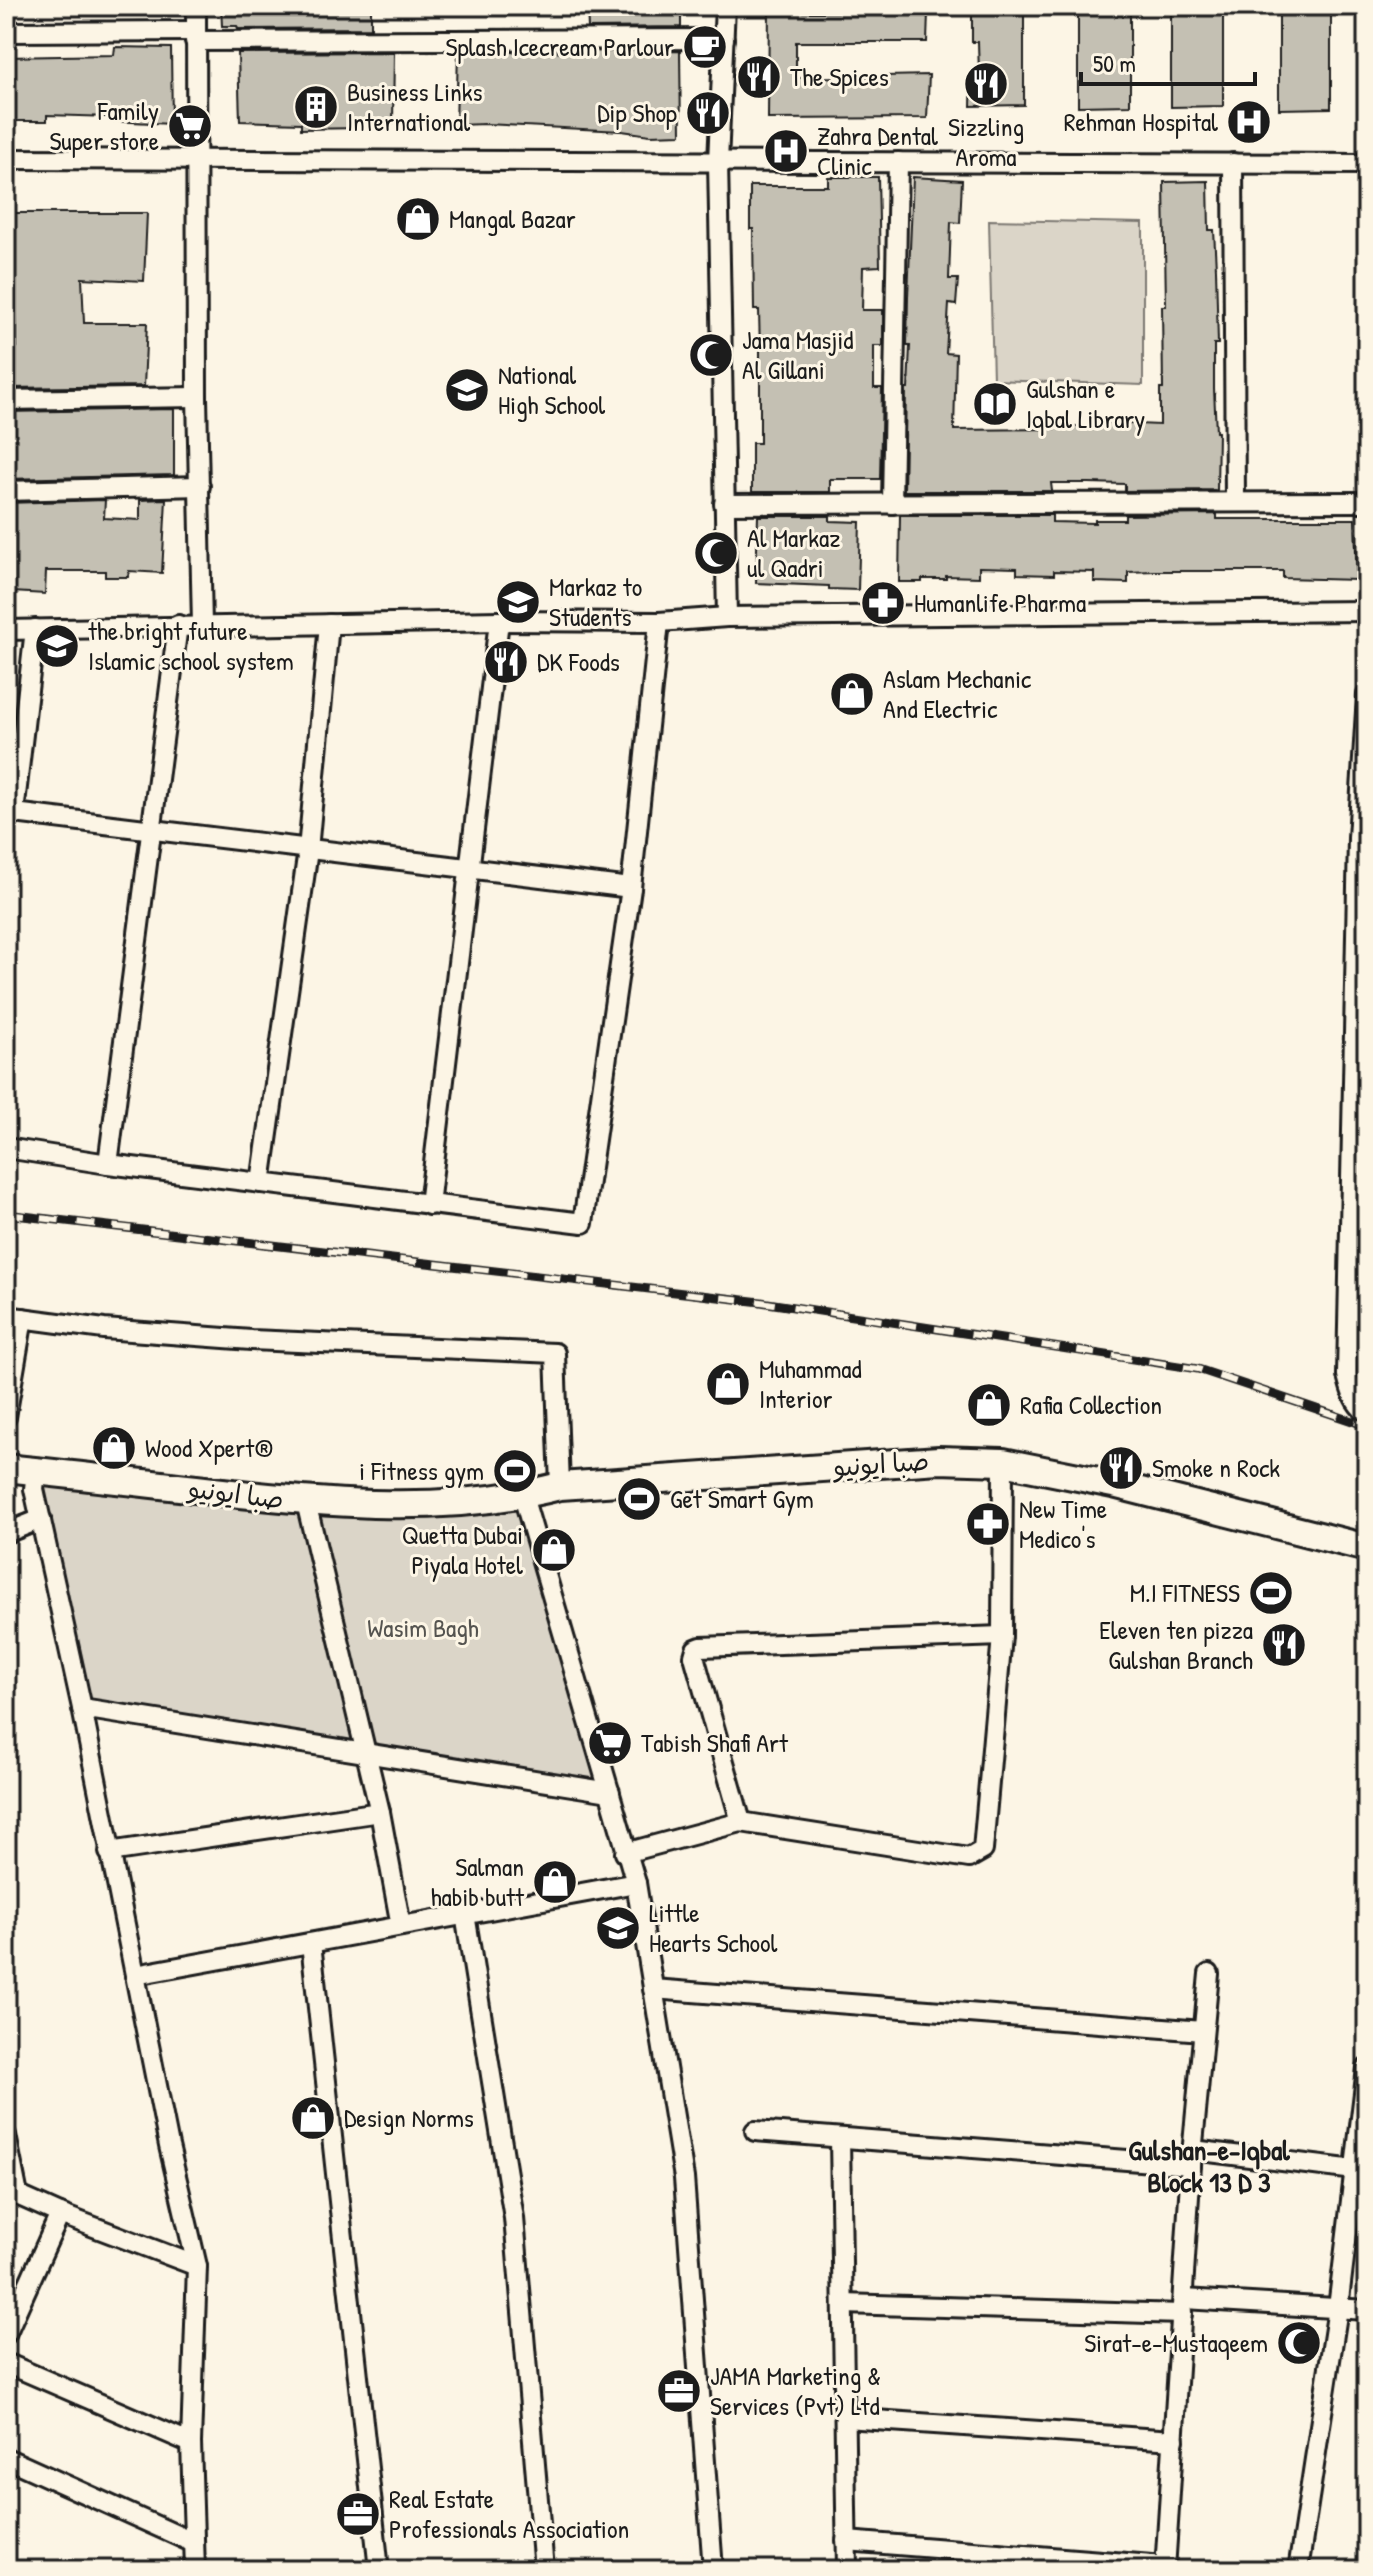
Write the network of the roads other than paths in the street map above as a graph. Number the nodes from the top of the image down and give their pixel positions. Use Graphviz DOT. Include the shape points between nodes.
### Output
graph roads {
  1 [pos="196,6"];
  2 [pos="725,6"];
  3 [pos="6,32"];
  4 [pos="195,36"];
  5 [pos="724,39"];
  6 [pos="6,159"];
  7 [pos="195,160"];
  8 [pos="718,162"];
  9 [pos="898,162"];
  10 [pos="1233,163"];
  11 [pos="1367,164"];
  12 [pos="197,397"];
  13 [pos="6,400"];
  14 [pos="200,486"];
  15 [pos="6,491"];
  16 [pos="1235,502"];
  17 [pos="1367,502"];
  18 [pos="724,504"];
  19 [pos="892,504"];
  20 [pos="1367,611"];
  21 [pos="727,617"];
  22 [pos="499,621"];
  23 [pos="659,622"];
  24 [pos="329,624"];
  25 [pos="178,625"];
  26 [pos="202,625"];
  27 [pos="35,629"];
  28 [pos="6,630"];
  29 [pos="1367,695"];
  30 [pos="10,813"];
  31 [pos="152,830"];
  32 [pos="1362,838"];
  33 [pos="308,850"];
  34 [pos="470,869"];
  35 [pos="631,888"];
  36 [pos="6,1148"];
  37 [pos="108,1164"];
  38 [pos="261,1183"];
  39 [pos="429,1205"];
  40 [pos="14,1317"];
  41 [pos="1367,1413"];
  42 [pos="6,1417"];
  43 [pos="1003,1462"];
  44 [pos="6,1468"];
  45 [pos="36,1471"];
  46 [pos="560,1486"];
  47 [pos="523,1496"];
  48 [pos="306,1502"];
  49 [pos="41,1519"];
  50 [pos="6,1533"];
  51 [pos="1367,1548"];
  52 [pos="1002,1636"];
  53 [pos="82,1708"];
  54 [pos="366,1753"];
  55 [pos="610,1792"];
  56 [pos="380,1812"];
  57 [pos="741,1822"];
  58 [pos="109,1852"];
  59 [pos="625,1853"];
  60 [pos="636,1883"];
  61 [pos="465,1914"];
  62 [pos="401,1926"];
  63 [pos="311,1943"];
  64 [pos="1209,1974"];
  65 [pos="135,1975"];
  66 [pos="653,1989"];
  67 [pos="1203,2031"];
  68 [pos="1367,2068"];
  69 [pos="755,2131"];
  70 [pos="6,2135"];
  71 [pos="840,2138"];
  72 [pos="1192,2158"];
  73 [pos="1355,2170"];
  74 [pos="1360,2189"];
  75 [pos="12,2193"];
  76 [pos="60,2214"];
  77 [pos="197,2266"];
  78 [pos="843,2304"];
  79 [pos="1183,2306"];
  80 [pos="1338,2308"];
  81 [pos="1367,2310"];
  82 [pos="6,2334"];
  83 [pos="6,2363"];
  84 [pos="845,2418"];
  85 [pos="1174,2440"];
  86 [pos="191,2443"];
  87 [pos="6,2458"];
  88 [pos="846,2541"];
  89 [pos="194,2543"];
  90 [pos="1165,2568"];
  91 [pos="195,2570"];
  92 [pos="379,2570"];
  93 [pos="544,2570"];
  94 [pos="713,2570"];
  95 [pos="847,2570"];
  96 [pos="1298,2570"];
  1 -- 4 [label="street"];
  2 -- 5 [label="street"];
  3 -- 4 [label="street"];
  4 -- 5 [label="street"];
  4 -- 7 [label="street"];
  5 -- 8 [label="street"];
  6 -- 7 [label="street"];
  7 -- 8 [label="street"];
  7 -- 12 [label="street"];
  8 -- 9 [label="street"];
  8 -- 18 [label="street"];
  9 -- 10 [label="street"];
  9 -- 19 [label="street"];
  10 -- 11 [label="street"];
  10 -- 16 [label="street"];
  12 -- 13 [label="street"];
  12 -- 14 [label="street"];
  14 -- 15 [label="street"];
  14 -- 26 [label="street"];
  16 -- 17 [label="street"];
  16 -- 19 [label="street"];
  18 -- 19 [label="street"];
  18 -- 21 [label="street"];
  20 -- 21 [label="street"];
  21 -- 23 [label="street"];
  22 -- 23 [label="street"];
  22 -- 24 [label="street"];
  22 -- 34 [label="street"];
  23 -- 35 [label="street"];
  24 -- 26 [label="street"];
  24 -- 33 [label="street"];
  25 -- 26 [label="street"];
  25 -- 27 [label="street"];
  25 -- 31 [label="street"];
  27 -- 28 [label="street"];
  27 -- 30 [label="street"];
  29 -- 32 [label="street"];
  30 -- 31 [label="street"];
  31 -- 33 [label="street"];
  31 -- 37 [label="street"];
  32 -- 41 [label="street" via="1347,1375 1358,1406"];
  33 -- 34 [label="street"];
  33 -- 38 [label="street"];
  34 -- 35 [label="street"];
  34 -- 39 [label="street"];
  35 -- 39 [label="street" via="583,1223"];
  36 -- 37 [label="street"];
  37 -- 38 [label="street"];
  38 -- 39 [label="street"];
  40 -- 42 [label="street"];
  40 -- 46 [label="street" via="251,1340 555,1353"];
  43 -- 46 [label="main road, صبا ایونیو" via="939,1460"];
  43 -- 51 [label="main road, صبا ایونیو"];
  43 -- 52 [label="street"];
  44 -- 45 [label="main road, صبا ایونیو"];
  45 -- 48 [label="main road, صبا ایونیو"];
  45 -- 49 [label="street"];
  46 -- 47 [label="main road, صبا ایونیو"];
  47 -- 48 [label="main road, صبا ایونیو" via="417,1505"];
  47 -- 55 [label="street"];
  48 -- 54 [label="street"];
  49 -- 50 [label="street"];
  49 -- 53 [label="street"];
  52 -- 57 [label="street" via="983,1850 977,1855 969,1858"];
  52 -- 57 [label="street" via="696,1649"];
  53 -- 54 [label="street"];
  53 -- 58 [label="street"];
  54 -- 55 [label="street"];
  54 -- 56 [label="street"];
  55 -- 59 [label="street"];
  56 -- 58 [label="street"];
  56 -- 62 [label="street"];
  57 -- 59 [label="street"];
  58 -- 65 [label="street"];
  59 -- 60 [label="street"];
  60 -- 61 [label="street"];
  60 -- 66 [label="street"];
  61 -- 62 [label="street"];
  61 -- 93 [label="street" via="514,2218"];
  62 -- 63 [label="street"];
  63 -- 65 [label="street"];
  63 -- 92 [label="street"];
  64 -- 67 [label="street"];
  65 -- 77 [label="street"];
  66 -- 67 [label="street"];
  66 -- 94 [label="street" via="684,2178"];
  67 -- 72 [label="street"];
  68 -- 73 [label="street"];
  69 -- 71 [label="street"];
  70 -- 75 [label="street"];
  71 -- 72 [label="street"];
  71 -- 78 [label="street"];
  72 -- 73 [label="street"];
  72 -- 79 [label="street"];
  73 -- 74 [label="street"];
  74 -- 80 [label="street"];
  75 -- 76 [label="street"];
  76 -- 77 [label="street"];
  76 -- 82 [label="street"];
  77 -- 86 [label="street"];
  78 -- 79 [label="street"];
  78 -- 84 [label="street"];
  79 -- 80 [label="street"];
  79 -- 85 [label="street"];
  80 -- 81 [label="street"];
  80 -- 96 [label="street"];
  83 -- 86 [label="street"];
  84 -- 85 [label="street"];
  84 -- 88 [label="street"];
  85 -- 90 [label="street"];
  86 -- 89 [label="street"];
  87 -- 89 [label="street"];
  88 -- 90 [label="street"];
  88 -- 95 [label="street"];
  89 -- 91 [label="street"];
}
